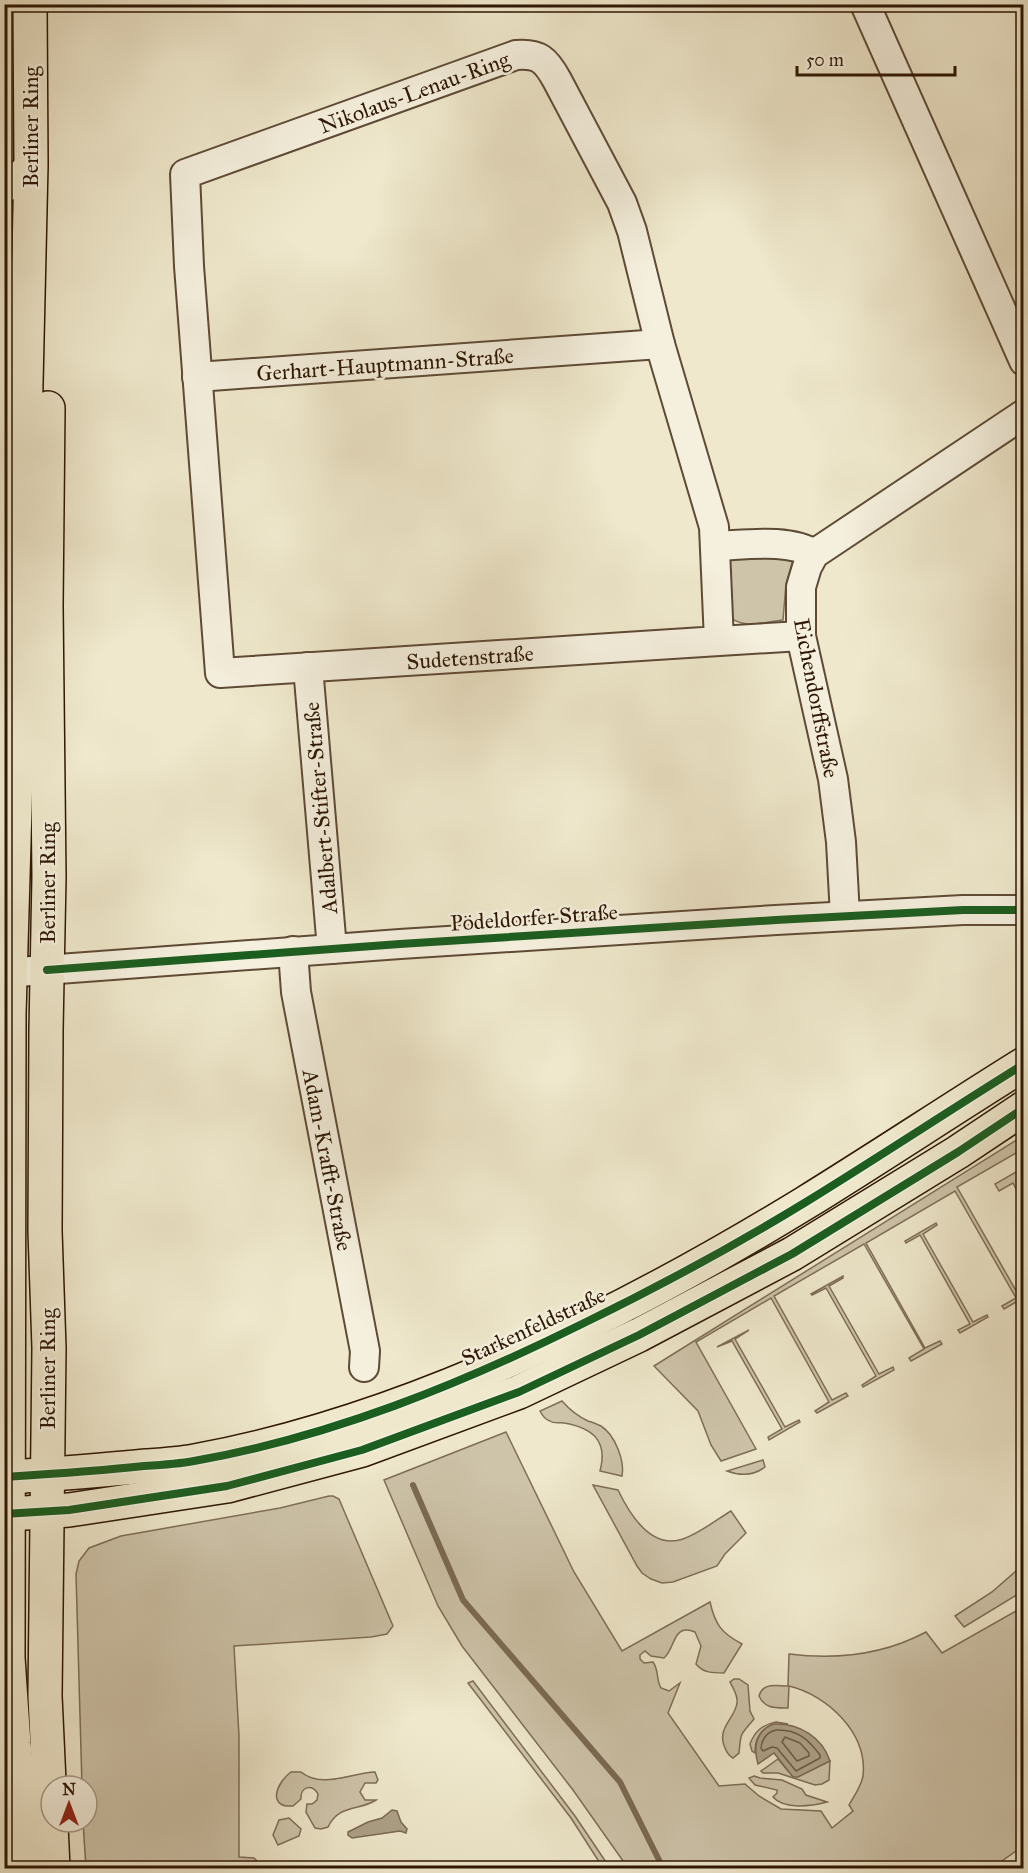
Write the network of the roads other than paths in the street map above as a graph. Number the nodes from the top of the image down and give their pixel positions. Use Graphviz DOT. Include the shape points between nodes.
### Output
graph roads {
  1 [pos="30,4"];
  2 [pos="50,4"];
  3 [pos="865,4"];
  4 [pos="31,165"];
  5 [pos="4,189"];
  6 [pos="4,270"];
  7 [pos="28,302"];
  8 [pos="660,344"];
  9 [pos="1023,361"];
  10 [pos="197,377"];
  11 [pos="1023,414"];
  12 [pos="715,546"];
  13 [pos="814,554"];
  14 [pos="801,636"];
  15 [pos="719,641"];
  16 [pos="308,667"];
  17 [pos="1023,910"];
  18 [pos="846,916"];
  19 [pos="332,948"];
  20 [pos="293,951"];
  21 [pos="46,970"];
  22 [pos="7,973"];
  23 [pos="1023,1064"];
  24 [pos="1023,1108"];
  25 [pos="772,1222"];
  26 [pos="792,1254"];
  27 [pos="364,1367"];
  28 [pos="47,1474"];
  29 [pos="6,1477"];
  30 [pos="46,1511"];
  31 [pos="6,1514"];
  32 [pos="28,1869"];
  33 [pos="53,1869"];
  1 -- 4 [label="main road, Berliner Ring"];
  2 -- 21 [label="main road, Berliner Ring"];
  3 -- 9 [label="street"];
  4 -- 5 [label="street"];
  4 -- 7 [label="main road, Berliner Ring"];
  6 -- 7 [label="street"];
  7 -- 22 [label="main road, Berliner Ring"];
  8 -- 10 [label="street, Gerhart-Hauptmann-Straße"];
  8 -- 10 [label="street, Nikolaus-Lenau-Ring" via="622,203 550,67 536,55 523,54 185,174"];
  8 -- 12 [label="street" via="714,526"];
  10 -- 16 [label="street, Sudetenstraße" via="220,673"];
  11 -- 13 [label="street"];
  12 -- 13 [label="street" via="789,544"];
  12 -- 15 [label="street"];
  13 -- 14 [label="street, Eichendorffstraße" via="801,587"];
  14 -- 15 [label="street, Sudetenstraße"];
  14 -- 18 [label="street, Eichendorffstraße" via="833,779"];
  15 -- 16 [label="street, Sudetenstraße"];
  16 -- 19 [label="street, Adalbert-Stifter-Straße"];
  17 -- 18 [label="street, Pödeldorfer Straße"];
  18 -- 19 [label="street, Pödeldorfer Straße"];
  19 -- 20 [label="street, Pödeldorfer Straße"];
  20 -- 21 [label="street, Pödeldorfer Straße"];
  20 -- 27 [label="street, Adam-Krafft-Straße" via="298,1004 365,1352"];
  21 -- 22 [label="street, Pödeldorfer Straße"];
  21 -- 28 [label="main road, Berliner Ring"];
  22 -- 29 [label="main road, Berliner Ring"];
  23 -- 25 [label="main road, Starkenfeldstraße"];
  24 -- 26 [label="main road"];
  25 -- 26 [label="main road"];
  25 -- 28 [label="main road, Starkenfeldstraße" via="665,1284 532,1349 364,1417 193,1462"];
  26 -- 30 [label="main road" via="639,1335 519,1392 362,1450 227,1486"];
  28 -- 29 [label="main road, Starkenfeldstraße"];
  28 -- 30 [label="main road, Berliner Ring"];
  29 -- 31 [label="main road, Berliner Ring"];
  30 -- 31 [label="main road"];
  30 -- 33 [label="main road, Berliner Ring" via="45,1696"];
  31 -- 32 [label="main road, Berliner Ring" via="8,1658"];
}
